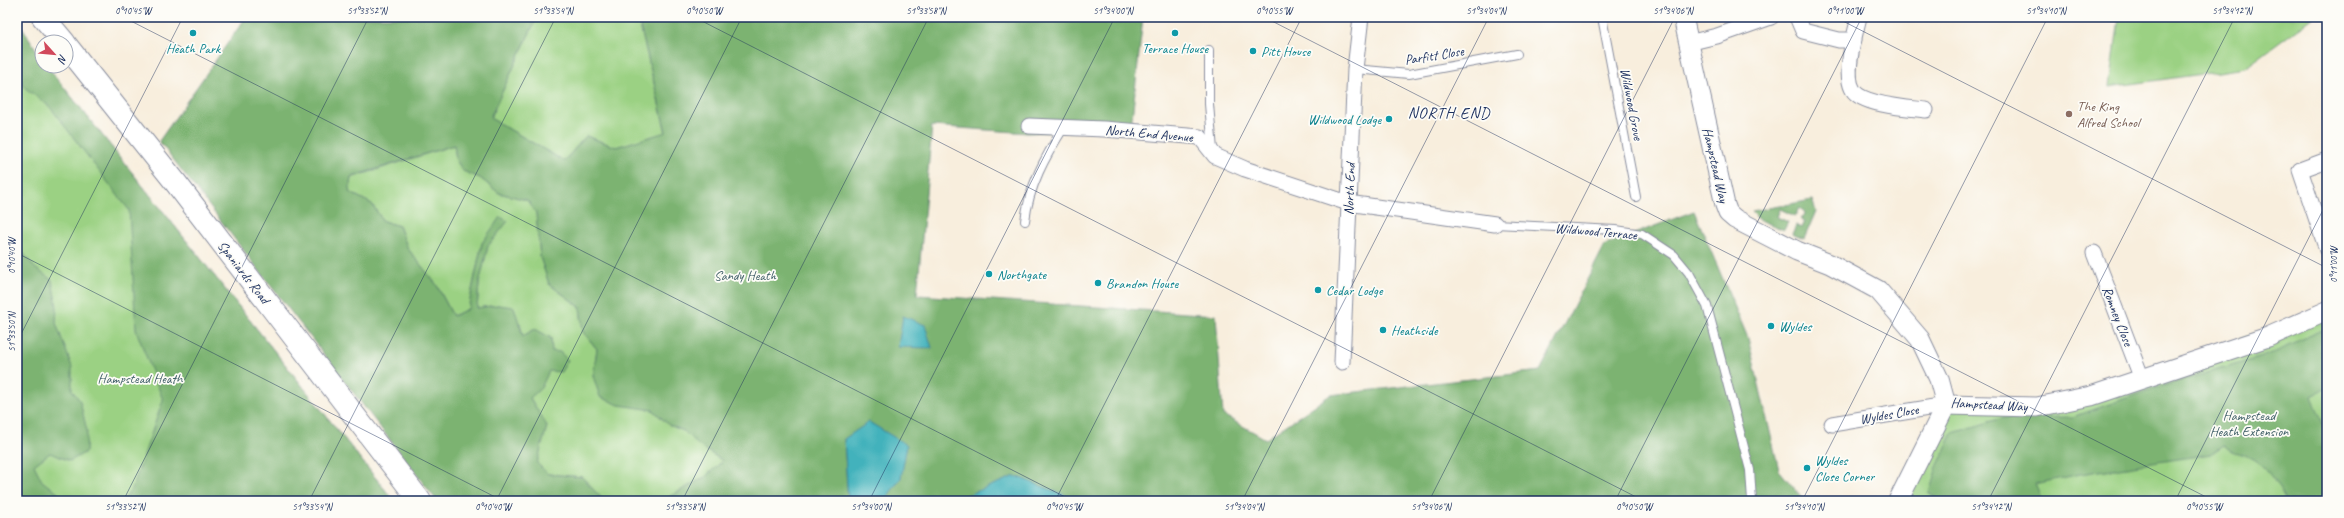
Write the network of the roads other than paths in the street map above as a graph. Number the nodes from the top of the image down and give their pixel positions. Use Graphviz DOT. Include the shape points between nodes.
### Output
graph roads {
  1 [pos="43,17"];
  2 [pos="1361,17"];
  3 [pos="1602,17"];
  4 [pos="1683,17"];
  5 [pos="1771,17"];
  6 [pos="1797,17"];
  7 [pos="1859,17"];
  8 [pos="57,34"];
  9 [pos="1854,40"];
  10 [pos="1688,43"];
  11 [pos="1209,50"];
  12 [pos="1517,54"];
  13 [pos="74,55"];
  14 [pos="1354,69"];
  15 [pos="1926,110"];
  16 [pos="1030,126"];
  17 [pos="1064,127"];
  18 [pos="1213,155"];
  19 [pos="2327,160"];
  20 [pos="1636,197"];
  21 [pos="1348,203"];
  22 [pos="1025,221"];
  23 [pos="1495,224"];
  24 [pos="2327,250"];
  25 [pos="2094,253"];
  26 [pos="2327,311"];
  27 [pos="1342,362"];
  28 [pos="2142,379"];
  29 [pos="1946,405"];
  30 [pos="1832,424"];
  31 [pos="420,501"];
  32 [pos="1752,501"];
  33 [pos="1898,501"];
  1 -- 8 [label="main road"];
  2 -- 14 [label="street, North End"];
  3 -- 20 [label="lane, Wildwood Grove"];
  4 -- 10 [label="street, Hampstead Way"];
  5 -- 10 [label="street"];
  6 -- 9 [label="street" via="1803,31 1839,40"];
  7 -- 9 [label="street"];
  9 -- 15 [label="street" via="1849,76 1853,90 1865,99 1877,103"];
  10 -- 29 [label="street, Hampstead Way" via="1728,213 1797,251 1830,264 1878,290 1920,339 1939,379"];
  11 -- 18 [label="lane" via="1209,104"];
  12 -- 14 [label="lane, Parfitt Close" via="1409,74"];
  13 -- 31 [label="main road, Spaniards Road" via="176,183"];
  14 -- 21 [label="street, North End"];
  16 -- 17 [label="street, North End Avenue"];
  17 -- 18 [label="street, North End Avenue" via="1200,137"];
  17 -- 22 [label="lane" via="1051,147 1032,187"];
  18 -- 21 [label="street, North End Avenue" via="1245,170"];
  19 -- 24 [label="street" via="2300,170"];
  21 -- 23 [label="street, Wildwood Terrace"];
  21 -- 27 [label="street, North End"];
  23 -- 32 [label="lane, Wildwood Terrace" via="1616,230 1642,234 1674,255 1689,273 1707,306 1750,470"];
  25 -- 28 [label="street, Romney Close"];
  26 -- 28 [label="street, Hampstead Way" via="2268,337"];
  28 -- 29 [label="street, Hampstead Way" via="2091,396 2037,407"];
  29 -- 30 [label="street, Wyldes Close"];
  29 -- 33 [label="street"];
}
